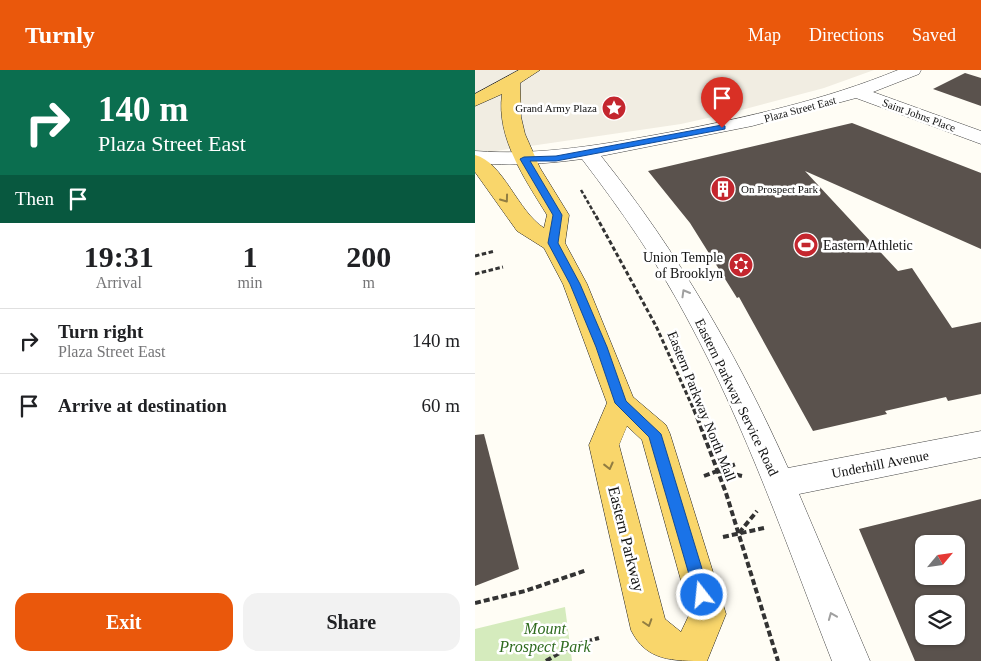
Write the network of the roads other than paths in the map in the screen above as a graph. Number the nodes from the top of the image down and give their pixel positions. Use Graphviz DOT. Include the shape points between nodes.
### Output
graph roads {
  1 [pos="531,70"];
  2 [pos="913,70"];
  3 [pos="512,80"];
  4 [pos="857,92"];
  5 [pos="475,101"];
  6 [pos="981,138"];
  7 [pos="587,152"];
  8 [pos="475,157"];
  9 [pos="524,159"];
  10 [pos="475,161"];
  11 [pos="553,243"];
  12 [pos="621,403"];
  13 [pos="981,444"];
  14 [pos="779,484"];
  15 [pos="687,660"];
  16 [pos="851,661"];
  1 -- 3 [label="main road"];
  2 -- 4 [label="street, Plaza Street East"];
  3 -- 5 [label="main road"];
  3 -- 9 [label="main road" via="509,94 511,113 515,137"];
  4 -- 6 [label="street, Saint Johns Place"];
  4 -- 7 [label="street, Plaza Street East" via="801,110 739,124"];
  7 -- 9 [label="street, Plaza Street East" via="556,158"];
  14 -- 7 [label="street, Eastern Parkway Service Road, one-way" via="702,322 630,207"];
  8 -- 9 [label="street, Plaza Street East"];
  9 -- 11 [label="main road" via="558,215"];
  10 -- 11 [label="main road, one-way" via="525,226"];
  11 -- 12 [label="main road, Eastern Parkway" via="579,293"];
  12 -- 15 [label="main road, Eastern Parkway, one-way" via="604,445 649,630"];
  12 -- 15 [label="main road, Eastern Parkway" via="655,434 708,614"];
  13 -- 14 [label="street, Underhill Avenue"];
  16 -- 14 [label="street, Eastern Parkway Service Road, one-way"];
}
